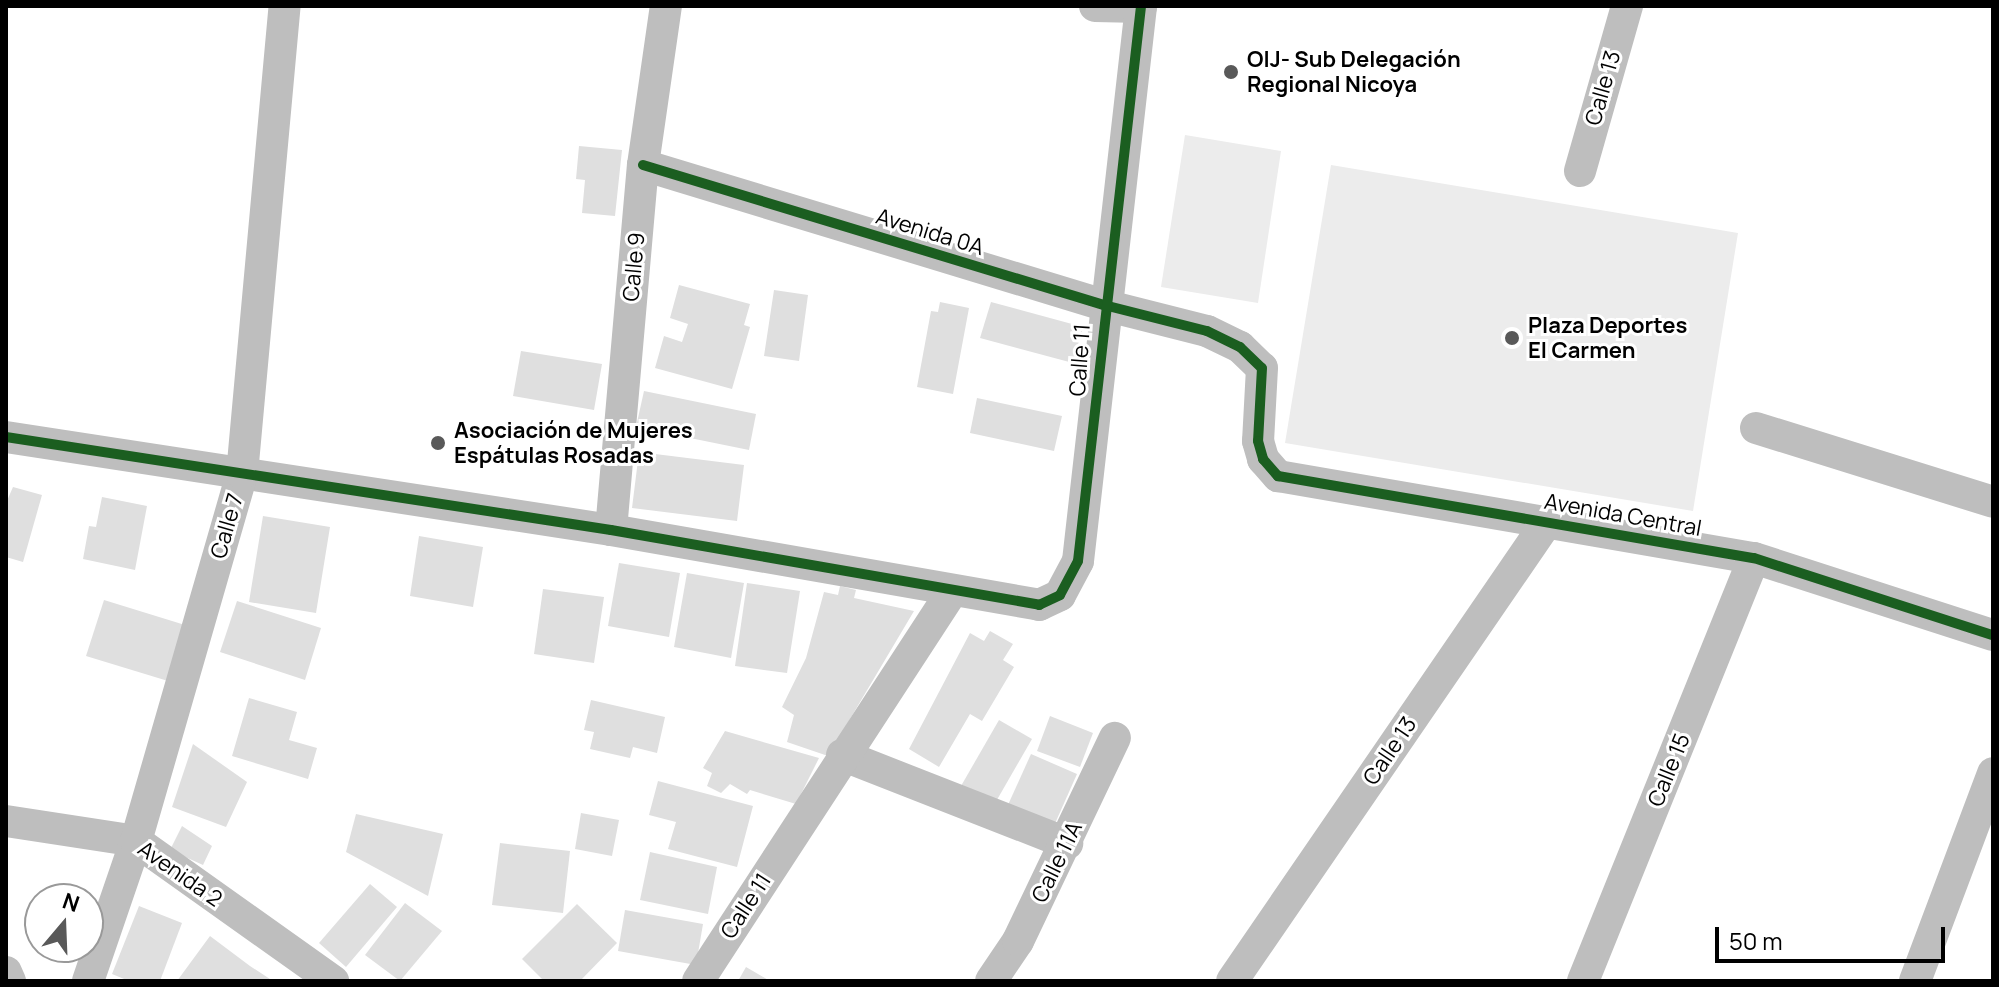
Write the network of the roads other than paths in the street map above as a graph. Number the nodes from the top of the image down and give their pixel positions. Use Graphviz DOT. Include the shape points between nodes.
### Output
graph roads {
  1 [pos="285,6"];
  2 [pos="666,6"];
  3 [pos="1095,6"];
  4 [pos="1627,6"];
  5 [pos="1141,7"];
  6 [pos="643,165"];
  7 [pos="1580,171"];
  8 [pos="1104,305"];
  9 [pos="1756,428"];
  10 [pos="6,437"];
  11 [pos="1258,441"];
  12 [pos="242,474"];
  13 [pos="1993,502"];
  14 [pos="1547,522"];
  15 [pos="611,530"];
  16 [pos="1754,558"];
  17 [pos="952,591"];
  18 [pos="1993,635"];
  19 [pos="1115,738"];
  20 [pos="842,755"];
  21 [pos="1993,773"];
  22 [pos="6,821"];
  23 [pos="136,841"];
  24 [pos="1067,843"];
  25 [pos="6,972"];
  26 [pos="10,981"];
  27 [pos="88,981"];
  28 [pos="333,981"];
  29 [pos="698,981"];
  30 [pos="991,981"];
  31 [pos="1232,981"];
  32 [pos="1583,981"];
  33 [pos="1915,981"];
  1 -- 12 [label="street, Calle 7"];
  2 -- 6 [label="street, Calle 9"];
  3 -- 5 [label="street"];
  4 -- 7 [label="street, Calle 13"];
  5 -- 8 [label="street, Calle 11"];
  6 -- 8 [label="street, Avenida 0A"];
  6 -- 15 [label="street, Calle 9"];
  8 -- 11 [label="street, Avenida 0A" via="1207,331 1240,347 1262,368"];
  8 -- 17 [label="street, Calle 11" via="1090,484 1078,561 1060,595 1039,605"];
  9 -- 13 [label="street"];
  10 -- 12 [label="street"];
  11 -- 14 [label="street, Avenida Central" via="1263,459 1278,476"];
  12 -- 15 [label="street"];
  12 -- 23 [label="street, Calle 7"];
  14 -- 16 [label="street, Avenida Central"];
  14 -- 31 [label="street, Calle 13"];
  15 -- 17 [label="street"];
  16 -- 18 [label="street, Avenida Central"];
  16 -- 32 [label="street, Calle 15"];
  17 -- 20 [label="street, Calle 11"];
  19 -- 24 [label="street, Calle 11A"];
  20 -- 24 [label="street"];
  20 -- 29 [label="street, Calle 11"];
  21 -- 33 [label="street"];
  22 -- 23 [label="street, Avenida 2"];
  23 -- 27 [label="street, Calle 7"];
  23 -- 28 [label="street, Avenida 2"];
  24 -- 30 [label="street, Calle 11A" via="1018,941"];
  25 -- 26 [label="street"];
}
